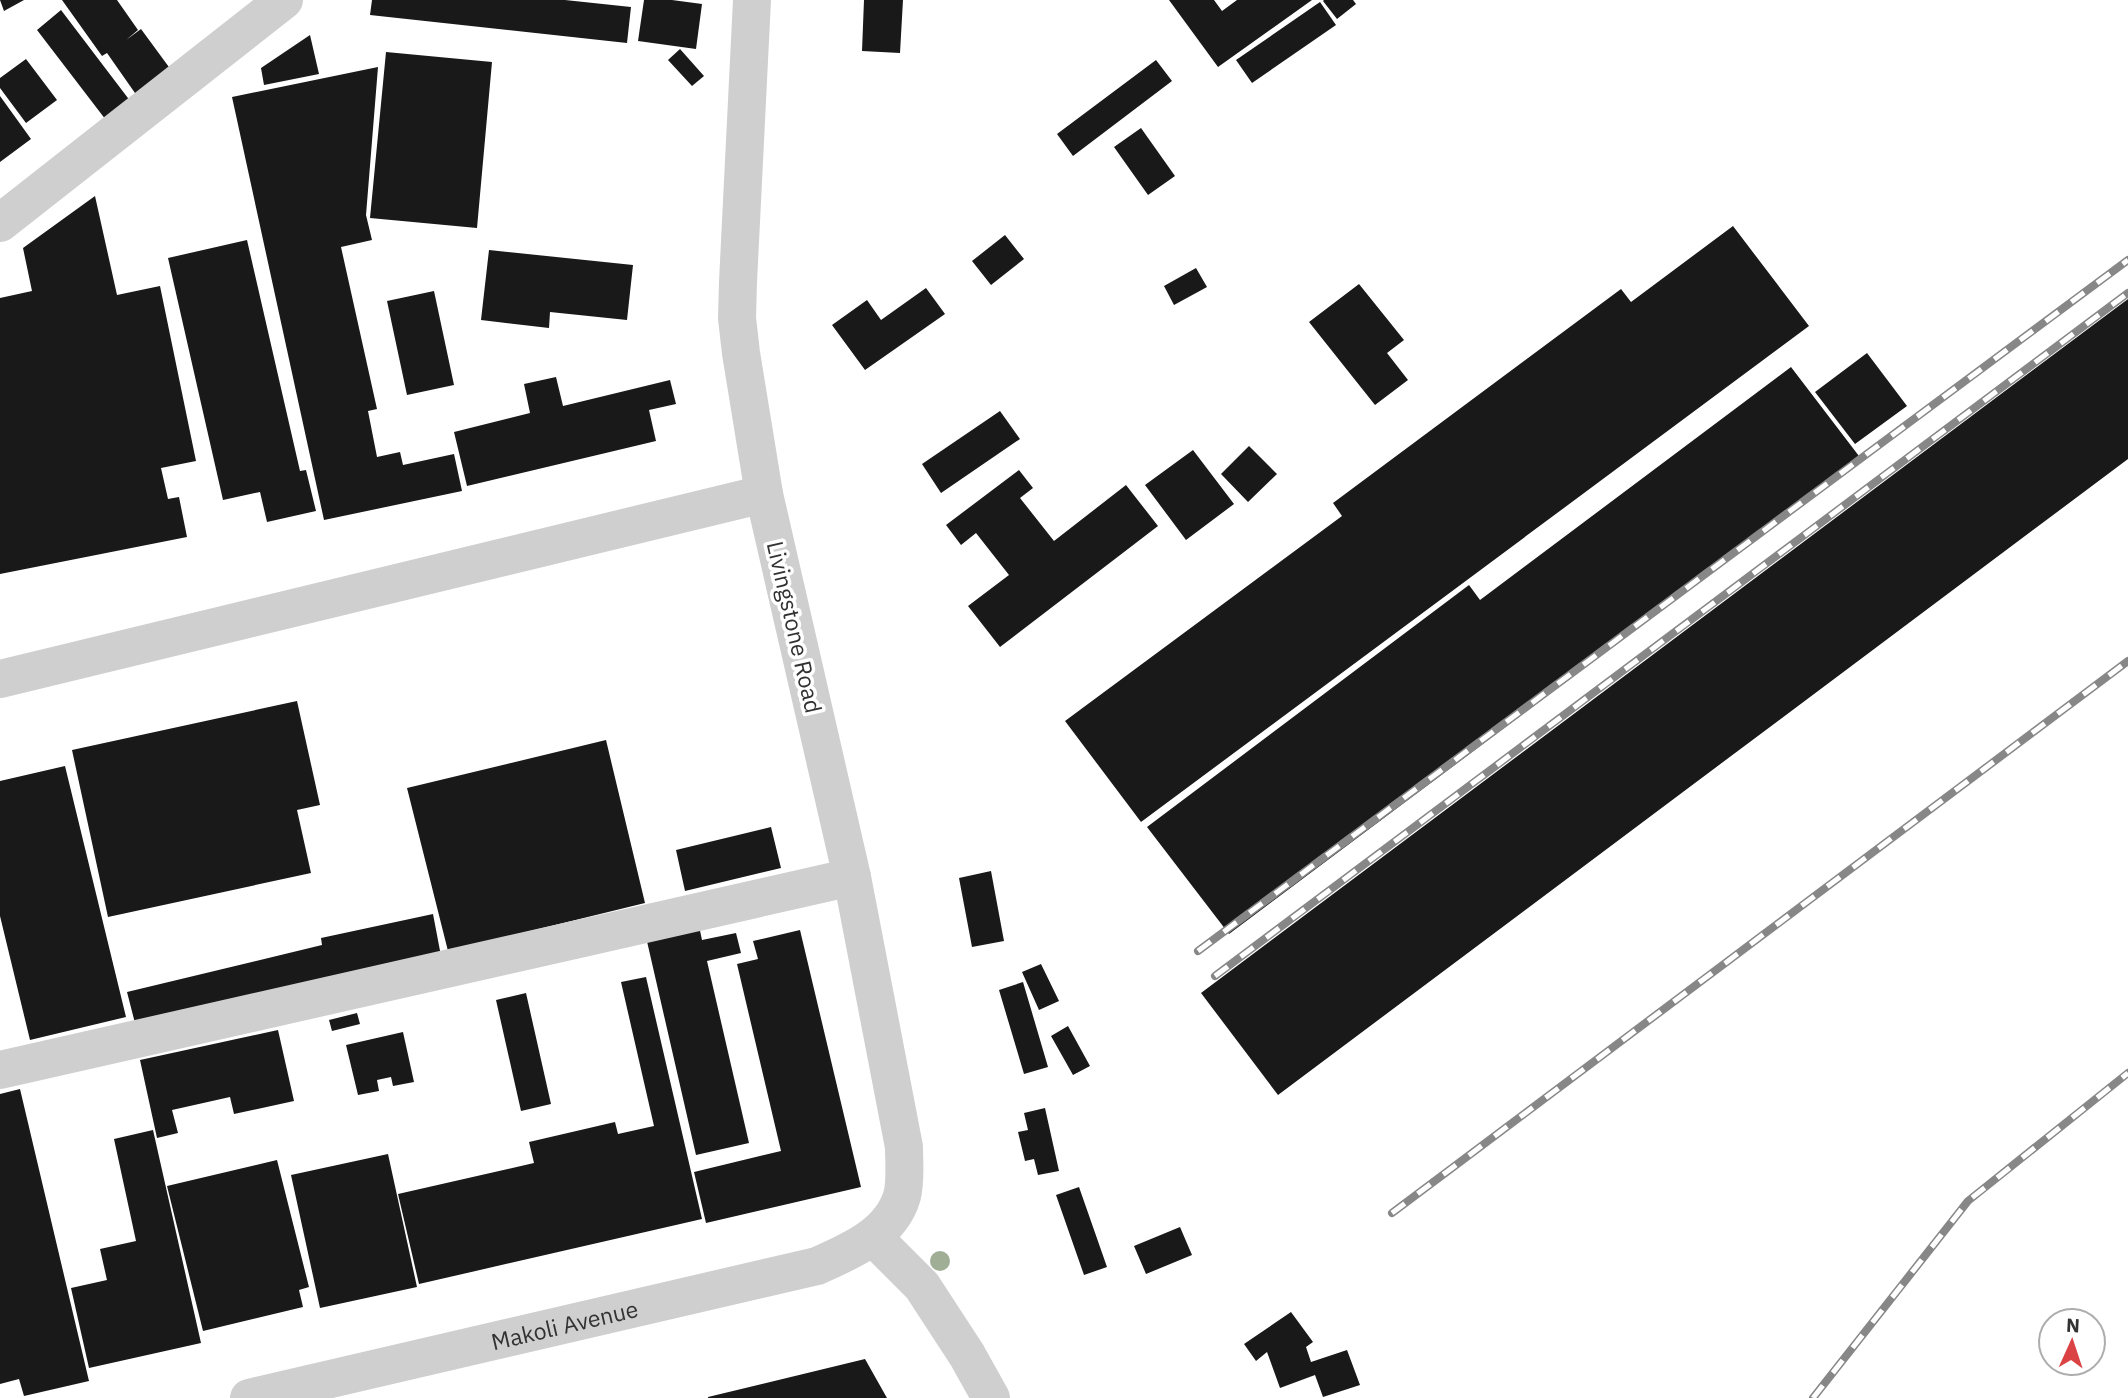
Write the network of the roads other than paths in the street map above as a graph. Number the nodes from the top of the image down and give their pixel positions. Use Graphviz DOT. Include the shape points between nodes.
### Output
graph roads {
  1 [pos="284,0"];
  2 [pos="752,0"];
  3 [pos="0,223"];
  4 [pos="764,494"];
  5 [pos="0,680"];
  6 [pos="852,877"];
  7 [pos="0,1070"];
  8 [pos="873,1237"];
  9 [pos="250,1398"];
  10 [pos="991,1398"];
  1 -- 3 [label="street"];
  2 -- 4 [label="street, Livingstone Road" via="737,318"];
  4 -- 5 [label="street"];
  4 -- 6 [label="street, Livingstone Road"];
  6 -- 7 [label="street"];
  6 -- 8 [label="street, Livingstone Road" via="904,1159 902,1195 893,1217"];
  8 -- 9 [label="street, Makoli Avenue" via="817,1266"];
  8 -- 10 [label="street" via="922,1286"];
}
